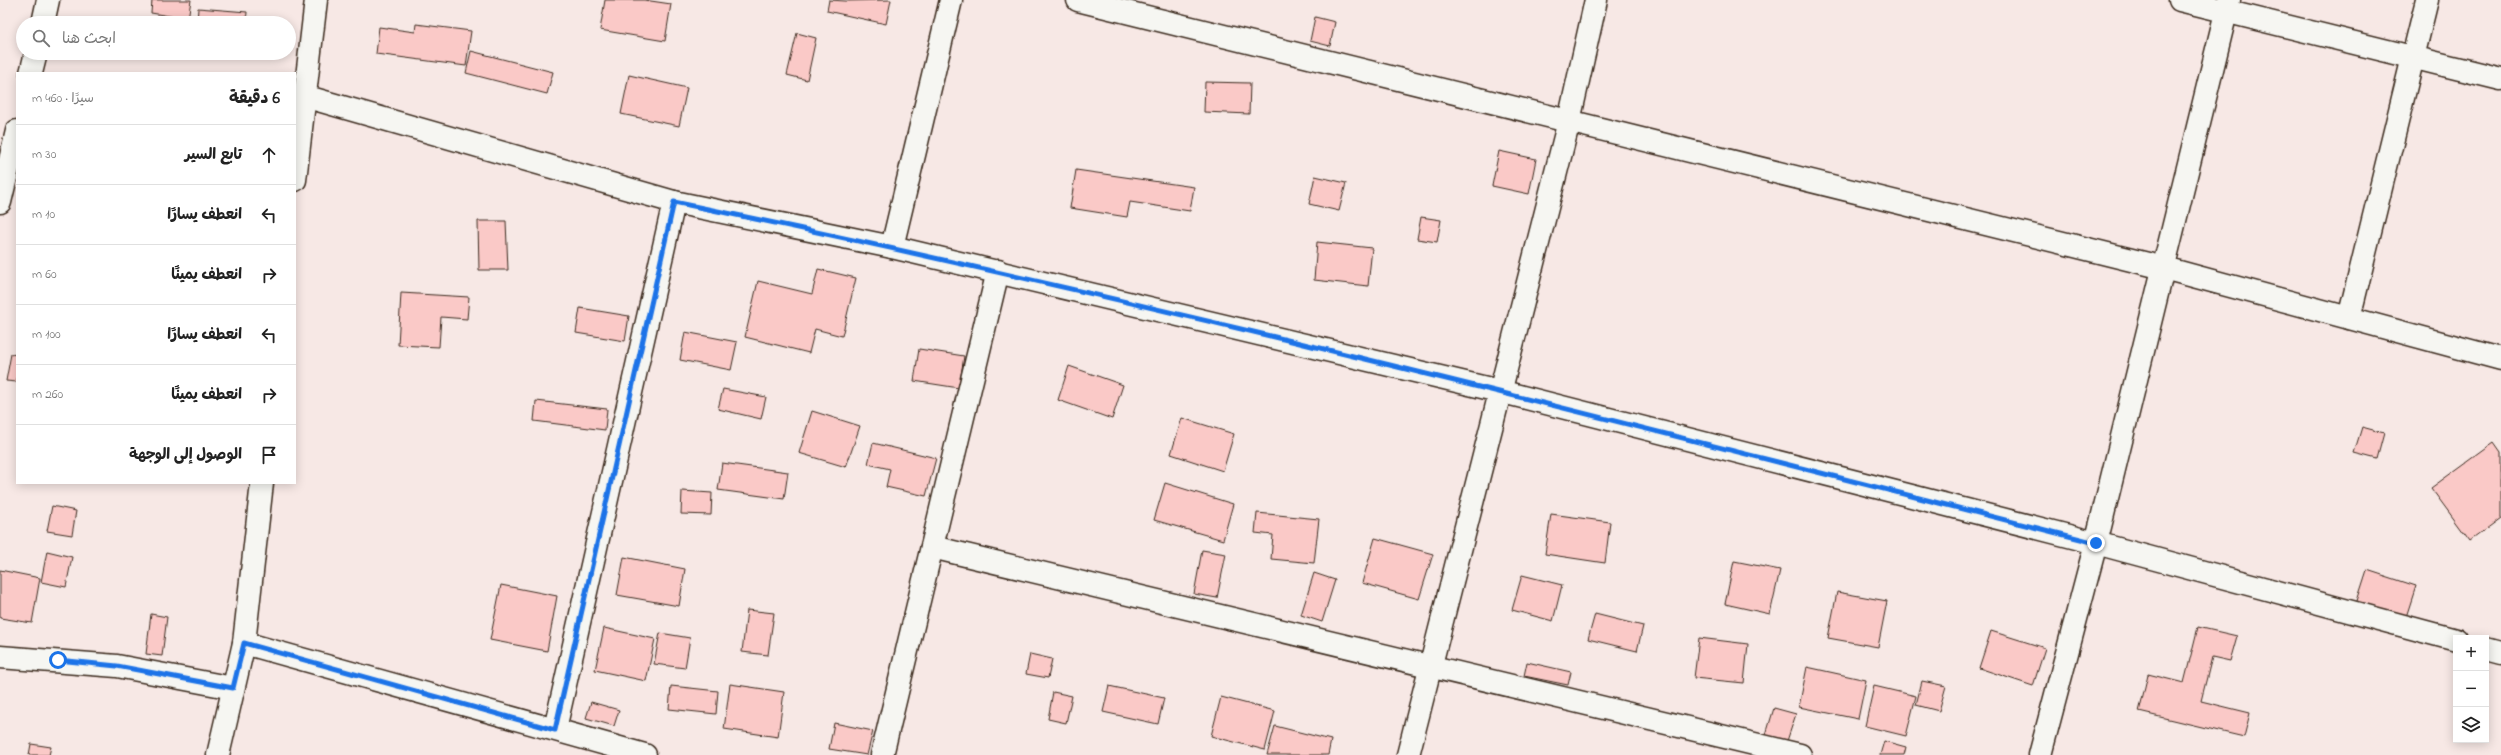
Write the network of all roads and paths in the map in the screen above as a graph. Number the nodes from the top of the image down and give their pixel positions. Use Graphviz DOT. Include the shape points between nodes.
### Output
graph roads {
  1 [pos="48,0"];
  2 [pos="316,0"];
  3 [pos="951,0"];
  4 [pos="1078,0"];
  5 [pos="1596,0"];
  6 [pos="2180,0"];
  7 [pos="2427,0"];
  8 [pos="2228,6"];
  9 [pos="45,16"];
  10 [pos="2414,57"];
  11 [pos="34,60"];
  12 [pos="31,72"];
  13 [pos="2501,79"];
  14 [pos="304,96"];
  15 [pos="1569,121"];
  16 [pos="16,135"];
  17 [pos="296,171"];
  18 [pos="0,202"];
  19 [pos="674,202"];
  20 [pos="892,247"];
  21 [pos="2164,268"];
  22 [pos="998,271"];
  23 [pos="2349,318"];
  24 [pos="2501,359"];
  25 [pos="1499,391"];
  26 [pos="262,484"];
  27 [pos="2096,543"];
  28 [pos="932,547"];
  29 [pos="2453,639"];
  30 [pos="244,643"];
  31 [pos="2489,650"];
  32 [pos="2501,653"];
  33 [pos="0,657"];
  34 [pos="1432,667"];
  35 [pos="233,688"];
  36 [pos="555,730"];
  37 [pos="218,755"];
  38 [pos="645,755"];
  39 [pos="882,755"];
  40 [pos="1408,755"];
  41 [pos="1800,755"];
  42 [pos="2040,755"];
  1 -- 9 [label="street"];
  2 -- 14 [label="street"];
  3 -- 20 [label="street"];
  4 -- 15 [label="street"];
  5 -- 15 [label="street"];
  6 -- 8 [label="street"];
  7 -- 10 [label="street"];
  8 -- 10 [label="street"];
  8 -- 21 [label="street"];
  10 -- 13 [label="street"];
  10 -- 23 [label="street"];
  11 -- 12 [label="street"];
  14 -- 17 [label="street"];
  14 -- 19 [label="street"];
  15 -- 21 [label="street"];
  15 -- 25 [label="street"];
  16 -- 18 [label="street"];
  19 -- 20 [label="street"];
  19 -- 36 [label="street"];
  20 -- 22 [label="street"];
  21 -- 23 [label="street"];
  21 -- 27 [label="street"];
  22 -- 25 [label="street"];
  22 -- 28 [label="street"];
  23 -- 24 [label="street"];
  25 -- 27 [label="street"];
  25 -- 34 [label="street"];
  26 -- 30 [label="street"];
  27 -- 29 [label="street"];
  27 -- 42 [label="street"];
  28 -- 34 [label="street"];
  28 -- 39 [label="street"];
  30 -- 35 [label="street"];
  30 -- 36 [label="street"];
  31 -- 32 [label="street"];
  33 -- 35 [label="street" via="117,666"];
  34 -- 40 [label="street"];
  34 -- 41 [label="street"];
  35 -- 37 [label="street"];
  36 -- 38 [label="street"];
}
